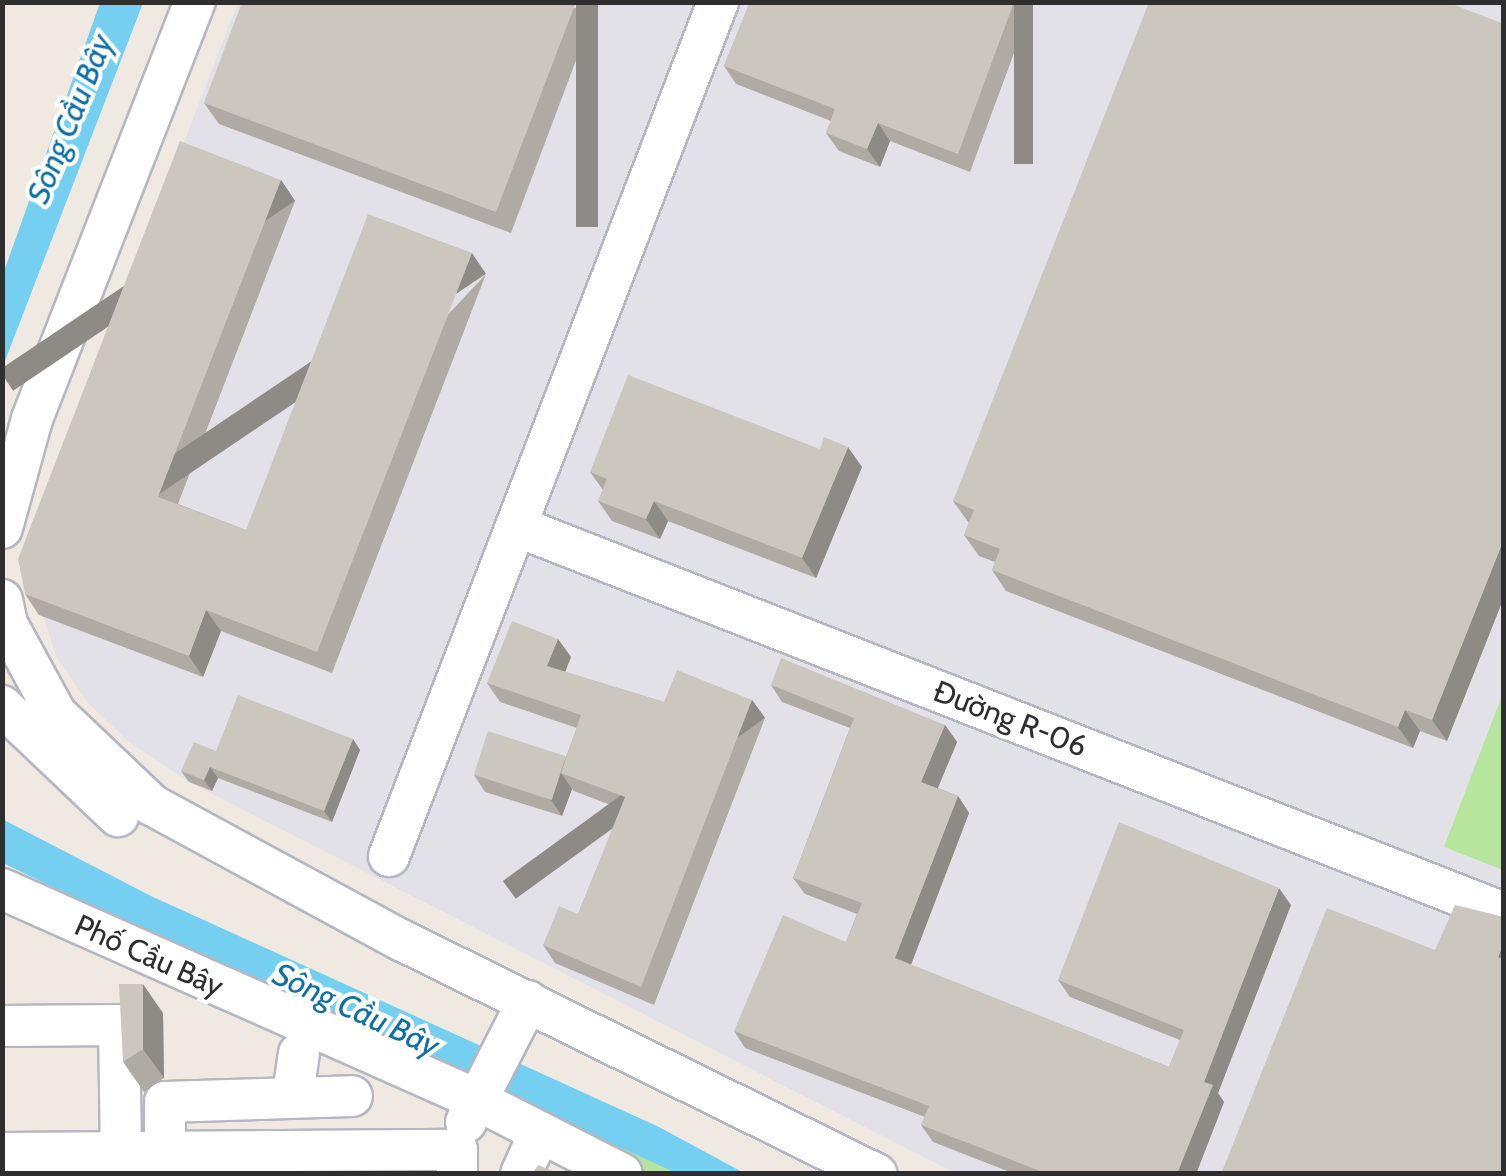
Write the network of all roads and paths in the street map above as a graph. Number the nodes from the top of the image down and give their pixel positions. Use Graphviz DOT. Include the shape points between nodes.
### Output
graph roads {
  1 [pos="195,2"];
  2 [pos="718,2"];
  3 [pos="516,526"];
  4 [pos="2,528"];
  5 [pos="2,600"];
  6 [pos="2,706"];
  7 [pos="118,816"];
  8 [pos="389,856"];
  9 [pos="2,890"];
  10 [pos="1504,913"];
  11 [pos="520,1016"];
  12 [pos="2,1026"];
  13 [pos="299,1052"];
  14 [pos="352,1096"];
  15 [pos="286,1098"];
  16 [pos="473,1098"];
  17 [pos="540,1132"];
  18 [pos="280,1152"];
  19 [pos="120,1153"];
  20 [pos="162,1159"];
  21 [pos="20,1160"];
  22 [pos="457,1162"];
  23 [pos="850,1167"];
  24 [pos="610,1170"];
  25 [pos="521,1174"];
  1 -- 4 [label="street" via="32,419"];
  2 -- 3 [label="street"];
  3 -- 8 [label="street"];
  3 -- 10 [label="street, Đường R-06"];
  5 -- 11 [label="street" via="7,624 56,714 152,805"];
  6 -- 7 [label="street"];
  9 -- 16 [label="street, Phố Cầu Bây"];
  11 -- 16 [label="street"];
  11 -- 23 [label="street"];
  12 -- 19 [label="street" via="120,1025"];
  13 -- 15 [label="street"];
  14 -- 15 [label="street"];
  15 -- 18 [label="street"];
  15 -- 20 [label="street" via="165,1102"];
  16 -- 17 [label="street, Phố Cầu Bây"];
  16 -- 22 [label="street"];
  17 -- 24 [label="street, Phố Cầu Bây"];
  17 -- 25 [label="street"];
  18 -- 20 [label="street"];
  18 -- 22 [label="street"];
  19 -- 20 [label="street"];
  19 -- 21 [label="street"];
}
